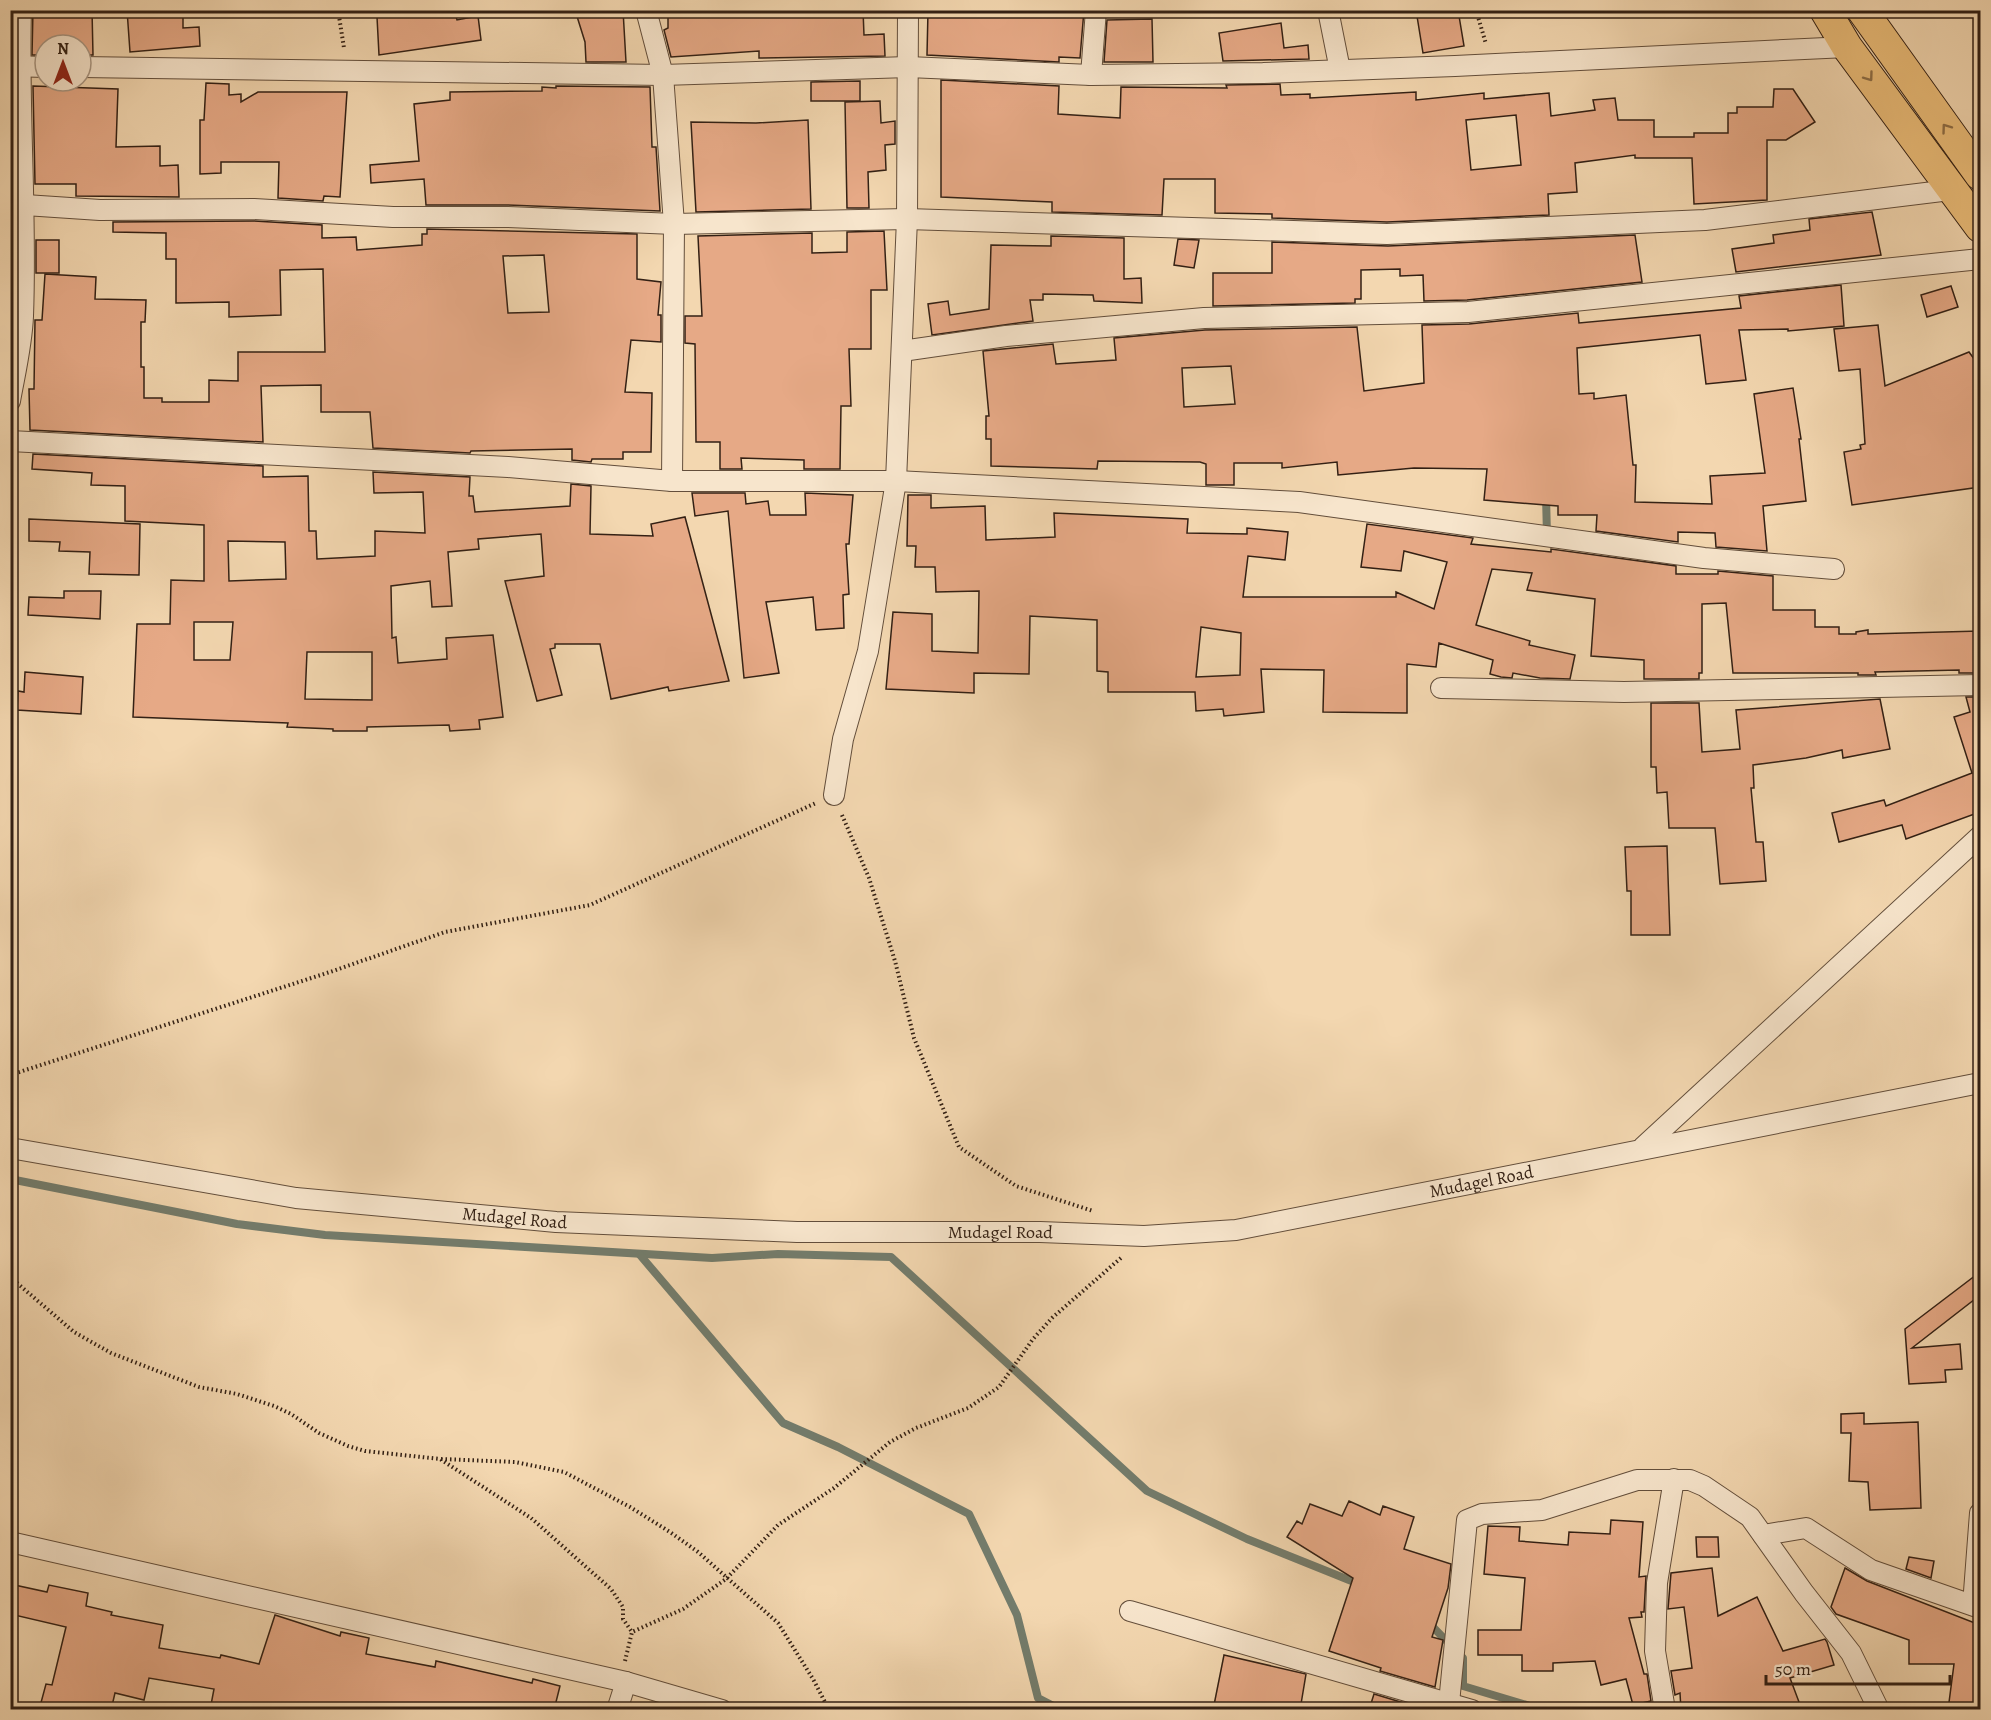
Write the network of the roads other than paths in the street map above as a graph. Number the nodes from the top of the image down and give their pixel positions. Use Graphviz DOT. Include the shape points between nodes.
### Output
graph roads {
  1 [pos="21,10"];
  2 [pos="646,10"];
  3 [pos="908,10"];
  4 [pos="1096,10"];
  5 [pos="1328,10"];
  6 [pos="1825,10"];
  7 [pos="1862,10"];
  8 [pos="1847,47"];
  9 [pos="15,66"];
  10 [pos="33,67"];
  11 [pos="93,67"];
  12 [pos="908,67"];
  13 [pos="1340,70"];
  14 [pos="663,75"];
  15 [pos="1091,75"];
  16 [pos="1980,175"];
  17 [pos="1950,190"];
  18 [pos="25,205"];
  19 [pos="907,219"];
  20 [pos="674,224"];
  21 [pos="1980,227"];
  22 [pos="1980,259"];
  23 [pos="902,351"];
  24 [pos="10,401"];
  25 [pos="10,441"];
  26 [pos="672,481"];
  27 [pos="896,481"];
  28 [pos="1834,569"];
  29 [pos="1980,685"];
  30 [pos="1441,688"];
  31 [pos="834,795"];
  32 [pos="1980,836"];
  33 [pos="1980,1083"];
  34 [pos="10,1148"];
  35 [pos="1642,1148"];
  36 [pos="1674,1479"];
  37 [pos="1980,1513"];
  38 [pos="1763,1535"];
  39 [pos="10,1542"];
  40 [pos="1977,1606"];
  41 [pos="1130,1611"];
  42 [pos="626,1682"];
  43 [pos="1449,1703"];
  44 [pos="617,1710"];
  45 [pos="722,1710"];
  46 [pos="1472,1710"];
  47 [pos="1665,1710"];
  48 [pos="1879,1710"];
  1 -- 9 [label="street"];
  2 -- 14 [label="street"];
  3 -- 12 [label="street"];
  4 -- 15 [label="street"];
  5 -- 13 [label="street"];
  6 -- 8 [label="main road"];
  16 -- 7 [label="main road, one-way"];
  8 -- 13 [label="street"];
  8 -- 17 [label="main road, one-way"];
  9 -- 10 [label="street"];
  9 -- 18 [label="street"];
  11 -- 14 [label="street"];
  12 -- 14 [label="street"];
  12 -- 15 [label="street"];
  12 -- 19 [label="street"];
  13 -- 15 [label="street"];
  14 -- 20 [label="street"];
  17 -- 19 [label="street" via="1705,220 1422,233"];
  17 -- 21 [label="main road"];
  18 -- 20 [label="street"];
  18 -- 24 [label="street" via="23,318"];
  19 -- 20 [label="street"];
  19 -- 23 [label="street"];
  20 -- 26 [label="street"];
  22 -- 23 [label="street" via="1468,312 1204,318 1006,336"];
  23 -- 27 [label="street"];
  25 -- 26 [label="street" via="508,467"];
  26 -- 27 [label="street"];
  27 -- 28 [label="street" via="1299,502 1704,558"];
  27 -- 31 [label="street" via="868,651 843,739"];
  29 -- 30 [label="street" via="1624,692"];
  32 -- 35 [label="street"];
  33 -- 35 [label="street, Mudagel Road"];
  34 -- 35 [label="street, Mudagel Road" via="296,1198 556,1222 797,1232 1144,1236 1236,1230"];
  36 -- 38 [label="street" via="1704,1486 1750,1517"];
  36 -- 43 [label="street" via="1636,1480 1542,1510 1482,1514 1467,1520"];
  36 -- 47 [label="street" via="1657,1583 1654,1652"];
  37 -- 40 [label="street"];
  38 -- 40 [label="street" via="1806,1528 1871,1570"];
  38 -- 48 [label="street" via="1851,1653"];
  39 -- 42 [label="street"];
  41 -- 43 [label="street"];
  42 -- 44 [label="street"];
  42 -- 45 [label="street"];
  43 -- 46 [label="street"];
}
